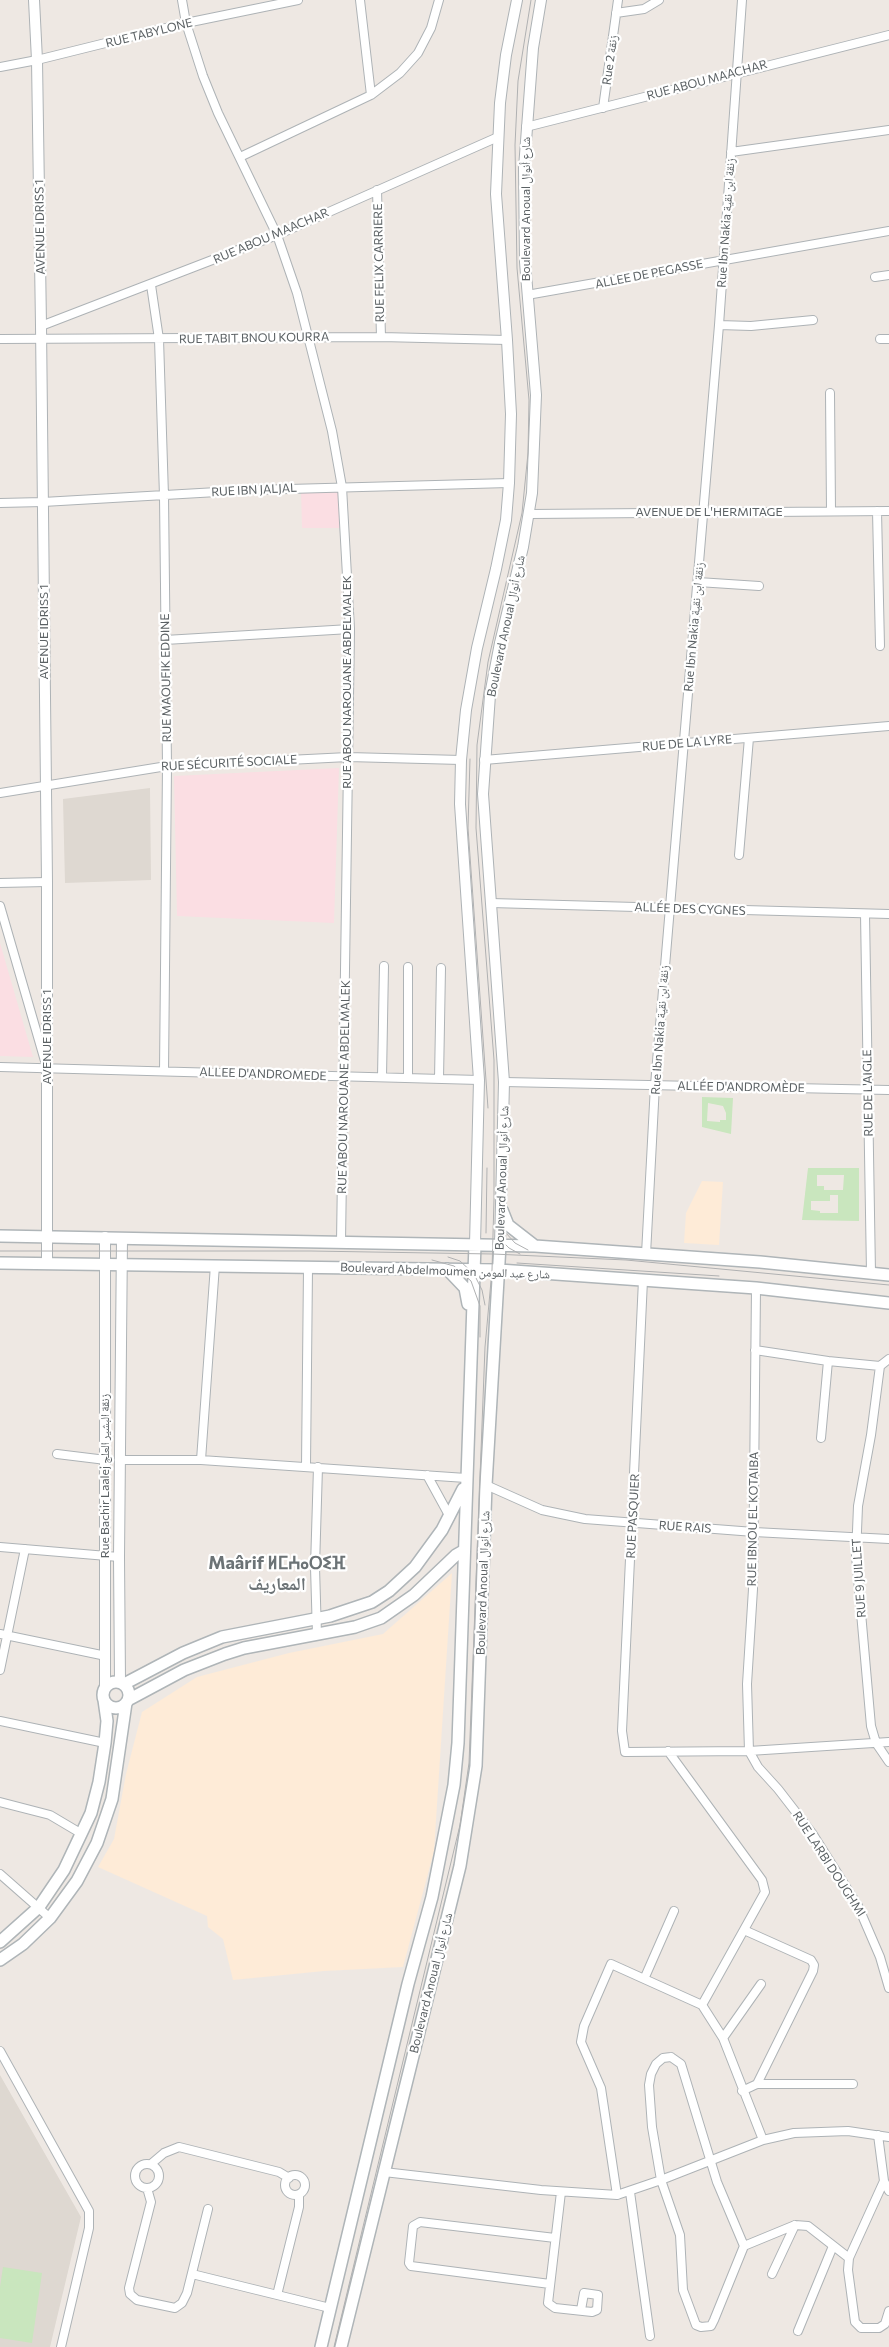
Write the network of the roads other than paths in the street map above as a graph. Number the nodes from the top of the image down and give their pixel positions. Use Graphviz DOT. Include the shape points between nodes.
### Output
graph roads {
  1 [pos="34,0"];
  2 [pos="182,0"];
  3 [pos="298,0"];
  4 [pos="360,0"];
  5 [pos="439,0"];
  6 [pos="517,0"];
  7 [pos="541,0"];
  8 [pos="618,0"];
  9 [pos="659,0"];
  10 [pos="742,0"];
  11 [pos="616,13"];
  12 [pos="186,24"];
  13 [pos="889,35"];
  14 [pos="38,60"];
  15 [pos="0,67"];
  16 [pos="736,72"];
  17 [pos="371,95"];
  18 [pos="603,108"];
  19 [pos="526,127"];
  20 [pos="889,130"];
  21 [pos="498,137"];
  22 [pos="731,152"];
  23 [pos="240,157"];
  24 [pos="377,190"];
  25 [pos="889,231"];
  26 [pos="277,235"];
  27 [pos="724,260"];
  28 [pos="889,275"];
  29 [pos="875,276"];
  30 [pos="151,285"];
  31 [pos="527,295"];
  32 [pos="813,320"];
  33 [pos="719,325"];
  34 [pos="42,326"];
  35 [pos="381,337"];
  36 [pos="309,338"];
  37 [pos="0,339"];
  38 [pos="159,339"];
  39 [pos="880,339"];
  40 [pos="889,339"];
  41 [pos="42,340"];
  42 [pos="507,340"];
  43 [pos="830,393"];
  44 [pos="509,483"];
  45 [pos="342,487"];
  46 [pos="164,496"];
  47 [pos="43,502"];
  48 [pos="0,503"];
  49 [pos="831,511"];
  50 [pos="877,511"];
  51 [pos="889,511"];
  52 [pos="703,512"];
  53 [pos="530,514"];
  54 [pos="698,582"];
  55 [pos="759,586"];
  56 [pos="350,629"];
  57 [pos="165,640"];
  58 [pos="880,646"];
  59 [pos="889,726"];
  60 [pos="749,738"];
  61 [pos="683,743"];
  62 [pos="348,757"];
  63 [pos="461,760"];
  64 [pos="484,760"];
  65 [pos="167,766"];
  66 [pos="46,785"];
  67 [pos="0,793"];
  68 [pos="739,855"];
  69 [pos="47,882"];
  70 [pos="0,883"];
  71 [pos="491,903"];
  72 [pos="0,906"];
  73 [pos="669,908"];
  74 [pos="865,914"];
  75 [pos="889,914"];
  76 [pos="384,966"];
  77 [pos="408,967"];
  78 [pos="441,968"];
  79 [pos="0,1067"];
  80 [pos="46,1068"];
  81 [pos="164,1071"];
  82 [pos="345,1076"];
  83 [pos="382,1077"];
  84 [pos="408,1078"];
  85 [pos="439,1079"];
  86 [pos="479,1080"];
  87 [pos="504,1082"];
  88 [pos="655,1085"];
  89 [pos="868,1090"];
  90 [pos="889,1090"];
  91 [pos="502,1210"];
  92 [pos="0,1236"];
  93 [pos="47,1237"];
  94 [pos="105,1237"];
  95 [pos="122,1238"];
  96 [pos="341,1242"];
  97 [pos="475,1244"];
  98 [pos="500,1245"];
  99 [pos="535,1246"];
  100 [pos="646,1254"];
  101 [pos="0,1263"];
  102 [pos="47,1263"];
  103 [pos="105,1264"];
  104 [pos="122,1264"];
  105 [pos="216,1265"];
  106 [pos="308,1268"];
  107 [pos="447,1269"];
  108 [pos="475,1270"];
  109 [pos="499,1270"];
  110 [pos="871,1273"];
  111 [pos="889,1275"];
  112 [pos="643,1280"];
  113 [pos="756,1288"];
  114 [pos="889,1302"];
  115 [pos="471,1328"];
  116 [pos="754,1350"];
  117 [pos="889,1359"];
  118 [pos="828,1361"];
  119 [pos="880,1366"];
  120 [pos="821,1438"];
  121 [pos="57,1454"];
  122 [pos="106,1460"];
  123 [pos="121,1460"];
  124 [pos="201,1460"];
  125 [pos="306,1466"];
  126 [pos="318,1466"];
  127 [pos="427,1475"];
  128 [pos="465,1481"];
  129 [pos="486,1485"];
  130 [pos="450,1517"];
  131 [pos="633,1523"];
  132 [pos="754,1532"];
  133 [pos="856,1538"];
  134 [pos="889,1539"];
  135 [pos="0,1547"];
  136 [pos="25,1549"];
  137 [pos="463,1551"];
  138 [pos="105,1556"];
  139 [pos="119,1557"];
  140 [pos="316,1619"];
  141 [pos="3,1635"];
  142 [pos="318,1635"];
  143 [pos="106,1656"];
  144 [pos="0,1670"];
  145 [pos="122,1683"];
  146 [pos="105,1688"];
  147 [pos="104,1700"];
  148 [pos="127,1702"];
  149 [pos="0,1721"];
  150 [pos="889,1742"];
  151 [pos="105,1743"];
  152 [pos="876,1743"];
  153 [pos="749,1750"];
  154 [pos="668,1751"];
  155 [pos="889,1762"];
  156 [pos="0,1802"];
  157 [pos="82,1834"];
  158 [pos="0,1874"];
  159 [pos="39,1907"];
  160 [pos="674,1911"];
  161 [pos="50,1918"];
  162 [pos="744,1930"];
  163 [pos="0,1942"];
  164 [pos="889,1955"];
  165 [pos="880,1957"];
  166 [pos="0,1960"];
  167 [pos="645,1978"];
  168 [pos="761,1984"];
  169 [pos="889,1988"];
  170 [pos="702,2005"];
  171 [pos="723,2038"];
  172 [pos="0,2051"];
  173 [pos="757,2084"];
  174 [pos="852,2084"];
  175 [pos="742,2091"];
  176 [pos="878,2135"];
  177 [pos="889,2137"];
  178 [pos="763,2140"];
  179 [pos="712,2161"];
  180 [pos="151,2164"];
  181 [pos="384,2172"];
  182 [pos="289,2178"];
  183 [pos="661,2180"];
  184 [pos="884,2182"];
  185 [pos="147,2188"];
  186 [pos="889,2191"];
  187 [pos="561,2192"];
  188 [pos="630,2192"];
  189 [pos="299,2194"];
  190 [pos="617,2195"];
  191 [pos="208,2209"];
  192 [pos="795,2225"];
  193 [pos="555,2238"];
  194 [pos="744,2246"];
  195 [pos="833,2246"];
  196 [pos="849,2258"];
  197 [pos="192,2274"];
  198 [pos="772,2274"];
  199 [pos="550,2284"];
  200 [pos="277,2295"];
  201 [pos="330,2308"];
  202 [pos="581,2310"];
  203 [pos="889,2311"];
  204 [pos="798,2331"];
  205 [pos="650,2336"];
  206 [pos="61,2347"];
  207 [pos="321,2347"];
  208 [pos="341,2347"];
  1 -- 14 [label="street, AVENUE IDRISS 1"];
  2 -- 12 [label="street, RUE ABOU NAROUANE ABDELMALEK"];
  3 -- 12 [label="street, RUE TABYLONE"];
  4 -- 17 [label="street"];
  5 -- 17 [label="street" via="431,28 418,53 400,73"];
  6 -- 21 [label="street, Boulevard Anoual شارع أنوال" via="506,55"];
  7 -- 19 [label="street, Boulevard Anoual شارع أنوال"];
  8 -- 11 [label="street, Rue 2 زنقة"];
  9 -- 11 [label="street" via="644,9"];
  10 -- 16 [label="street, Rue Ibn Nakia زنقة ابن نقية"];
  11 -- 18 [label="street, Rue 2 زنقة"];
  12 -- 14 [label="street, RUE TABYLONE"];
  12 -- 23 [label="street, RUE ABOU NAROUANE ABDELMALEK" via="203,76"];
  13 -- 16 [label="street, RUE ABOU MAACHAR"];
  14 -- 15 [label="street, RUE TABYLONE"];
  14 -- 34 [label="street, AVENUE IDRISS 1"];
  16 -- 18 [label="street, RUE ABOU MAACHAR"];
  16 -- 22 [label="street, Rue Ibn Nakia زنقة ابن نقية"];
  17 -- 23 [label="street"];
  18 -- 19 [label="street, RUE ABOU MAACHAR"];
  19 -- 31 [label="street, Boulevard Anoual شارع أنوال" via="524,254"];
  20 -- 22 [label="street"];
  21 -- 24 [label="street, RUE ABOU MAACHAR"];
  21 -- 42 [label="street, Boulevard Anoual شارع أنوال" via="496,194"];
  22 -- 27 [label="street, Rue Ibn Nakia زنقة ابن نقية"];
  23 -- 26 [label="street, RUE ABOU NAROUANE ABDELMALEK"];
  24 -- 26 [label="street, RUE ABOU MAACHAR"];
  24 -- 35 [label="street, RUE FELIX CARRIERE"];
  25 -- 27 [label="street, ALLEE DE PEGASSE"];
  26 -- 30 [label="street, RUE ABOU MAACHAR"];
  26 -- 36 [label="street, RUE ABOU NAROUANE ABDELMALEK"];
  27 -- 31 [label="street, ALLEE DE PEGASSE"];
  27 -- 33 [label="street, Rue Ibn Nakia زنقة ابن نقية"];
  28 -- 29 [label="street"];
  30 -- 34 [label="street, RUE ABOU MAACHAR"];
  30 -- 38 [label="street, RUE MAOUFIK EDDINE"];
  31 -- 53 [label="street, Boulevard Anoual شارع أنوال" via="536,395"];
  32 -- 33 [label="street" via="751,326"];
  33 -- 52 [label="street, Rue Ibn Nakia زنقة ابن نقية"];
  34 -- 41 [label="street, AVENUE IDRISS 1"];
  35 -- 36 [label="street, RUE TABIT BNOU KOURRA"];
  35 -- 42 [label="street, RUE TABIT BNOU KOURRA"];
  36 -- 38 [label="street, RUE TABIT BNOU KOURRA"];
  36 -- 45 [label="street, RUE ABOU NAROUANE ABDELMALEK"];
  37 -- 41 [label="street, RUE TABIT BNOU KOURRA"];
  38 -- 41 [label="street, RUE TABIT BNOU KOURRA"];
  38 -- 46 [label="street, RUE MAOUFIK EDDINE"];
  39 -- 40 [label="street"];
  41 -- 47 [label="street, AVENUE IDRISS 1"];
  42 -- 44 [label="street, Boulevard Anoual شارع أنوال" via="511,414"];
  43 -- 49 [label="street"];
  44 -- 45 [label="street, RUE IBN JALJAL"];
  44 -- 63 [label="street, Boulevard Anoual شارع أنوال" via="506,520 466,710"];
  45 -- 46 [label="street, RUE IBN JALJAL"];
  45 -- 56 [label="street, RUE ABOU NAROUANE ABDELMALEK"];
  46 -- 47 [label="street, RUE IBN JALJAL"];
  46 -- 57 [label="street, RUE MAOUFIK EDDINE"];
  47 -- 48 [label="street, RUE IBN JALJAL"];
  47 -- 66 [label="street, AVENUE IDRISS 1"];
  49 -- 50 [label="street, AVENUE DE L'HERMITAGE"];
  49 -- 52 [label="street, AVENUE DE L'HERMITAGE"];
  50 -- 51 [label="street, AVENUE DE L'HERMITAGE"];
  50 -- 58 [label="street"];
  52 -- 53 [label="street, AVENUE DE L'HERMITAGE"];
  52 -- 54 [label="street, Rue Ibn Nakia زنقة ابن نقية"];
  53 -- 64 [label="street, Boulevard Anoual شارع أنوال" via="495,669"];
  54 -- 55 [label="street"];
  54 -- 61 [label="street, Rue Ibn Nakia زنقة ابن نقية"];
  56 -- 57 [label="street"];
  56 -- 62 [label="street, RUE ABOU NAROUANE ABDELMALEK"];
  57 -- 65 [label="street, RUE MAOUFIK EDDINE"];
  59 -- 60 [label="street, RUE DE LA LYRE"];
  60 -- 61 [label="street, RUE DE LA LYRE"];
  60 -- 68 [label="street"];
  61 -- 64 [label="street, RUE DE LA LYRE"];
  61 -- 73 [label="street, Rue Ibn Nakia زنقة ابن نقية"];
  62 -- 63 [label="street, RUE SÉCURITÉ SOCIALE"];
  62 -- 65 [label="street, RUE SÉCURITÉ SOCIALE"];
  62 -- 82 [label="street, RUE ABOU NAROUANE ABDELMALEK"];
  63 -- 86 [label="street, Boulevard Anoual شارع أنوال" via="460,804"];
  64 -- 71 [label="street, Boulevard Anoual شارع أنوال" via="483,814"];
  65 -- 66 [label="street, RUE SÉCURITÉ SOCIALE"];
  65 -- 81 [label="street, RUE MAOUFIK EDDINE"];
  66 -- 67 [label="street, RUE SÉCURITÉ SOCIALE"];
  66 -- 69 [label="street, AVENUE IDRISS 1"];
  69 -- 70 [label="street"];
  69 -- 80 [label="street, AVENUE IDRISS 1"];
  71 -- 73 [label="street, ALLÉE DES CYGNES"];
  71 -- 87 [label="street, Boulevard Anoual شارع أنوال"];
  72 -- 80 [label="street"];
  73 -- 74 [label="street, ALLÉE DES CYGNES"];
  73 -- 88 [label="street, Rue Ibn Nakia زنقة ابن نقية"];
  74 -- 75 [label="street, ALLÉE DES CYGNES"];
  74 -- 89 [label="street, RUE DE L'AIGLE"];
  76 -- 83 [label="street"];
  77 -- 84 [label="street"];
  78 -- 85 [label="street"];
  79 -- 80 [label="street, ALLEE D'ANDROMEDE"];
  80 -- 81 [label="street, ALLEE D'ANDROMEDE"];
  80 -- 93 [label="street, AVENUE IDRISS 1"];
  81 -- 82 [label="street, ALLEE D'ANDROMEDE"];
  82 -- 83 [label="street, ALLEE D'ANDROMEDE"];
  82 -- 96 [label="street, RUE ABOU NAROUANE ABDELMALEK"];
  83 -- 84 [label="street, ALLEE D'ANDROMEDE"];
  84 -- 85 [label="street, ALLEE D'ANDROMEDE"];
  85 -- 86 [label="street, ALLEE D'ANDROMEDE"];
  86 -- 97 [label="street, Boulevard Anoual شارع أنوال"];
  87 -- 88 [label="street, ALLÉE D'ANDROMÈDE"];
  87 -- 91 [label="street, Boulevard Anoual شارع أنوال"];
  88 -- 89 [label="street, ALLÉE D'ANDROMÈDE"];
  88 -- 100 [label="street, Rue Ibn Nakia زنقة ابن نقية"];
  89 -- 90 [label="street, ALLÉE D'ANDROMÈDE"];
  89 -- 110 [label="street, RUE DE L'AIGLE"];
  91 -- 98 [label="street, Boulevard Anoual شارع أنوال"];
  91 -- 99 [label="main road" via="508,1225"];
  92 -- 93 [label="main road, Boulevard Abdelmoumen شارع عبد المومن"];
  93 -- 94 [label="main road, Boulevard Abdelmoumen شارع عبد المومن"];
  93 -- 102 [label="street, AVENUE IDRISS 1"];
  94 -- 95 [label="main road, Boulevard Abdelmoumen شارع عبد المومن"];
  94 -- 103 [label="street, Rue Bachir Laalej زنقة البشير العلج"];
  95 -- 96 [label="main road, Boulevard Abdelmoumen شارع عبد المومن"];
  95 -- 104 [label="street, Rue Bachir Laalej زنقة البشير العلج"];
  96 -- 97 [label="main road, Boulevard Abdelmoumen شارع عبد المومن"];
  97 -- 98 [label="main road, Boulevard Abdelmoumen شارع عبد المومن"];
  97 -- 108 [label="main road, Boulevard Anoual شارع أنوال"];
  98 -- 99 [label="main road, Boulevard Abdelmoumen شارع عبد المومن"];
  98 -- 109 [label="main road, Boulevard Anoual شارع أنوال"];
  99 -- 100 [label="main road, Boulevard Abdelmoumen شارع عبد المومن"];
  100 -- 110 [label="main road, Boulevard Abdelmoumen شارع عبد المومن"];
  101 -- 102 [label="main road, Boulevard Abdelmoumen شارع عبد المومن"];
  102 -- 103 [label="main road, Boulevard Abdelmoumen شارع عبد المومن"];
  103 -- 104 [label="main road, Boulevard Abdelmoumen شارع عبد المومن"];
  103 -- 122 [label="street, Rue Bachir Laalej زنقة البشير العلج"];
  104 -- 105 [label="main road, Boulevard Abdelmoumen شارع عبد المومن"];
  104 -- 123 [label="street, Rue Bachir Laalej زنقة البشير العلج"];
  105 -- 106 [label="main road, Boulevard Abdelmoumen شارع عبد المومن"];
  105 -- 124 [label="street"];
  106 -- 107 [label="main road, Boulevard Abdelmoumen شارع عبد المومن"];
  106 -- 125 [label="street"];
  107 -- 108 [label="main road, Boulevard Abdelmoumen شارع عبد المومن"];
  107 -- 115 [label="main road" via="466,1288"];
  108 -- 109 [label="main road, Boulevard Abdelmoumen شارع عبد المومن"];
  108 -- 115 [label="main road, Boulevard Anoual شارع أنوال"];
  109 -- 112 [label="main road, Boulevard Abdelmoumen شارع عبد المومن"];
  109 -- 129 [label="main road, Boulevard Anoual شارع أنوال"];
  110 -- 111 [label="main road, Boulevard Abdelmoumen شارع عبد المومن"];
  112 -- 113 [label="main road, Boulevard Abdelmoumen شارع عبد المومن"];
  112 -- 131 [label="street, RUE PASQUIER"];
  113 -- 114 [label="main road, Boulevard Abdelmoumen شارع عبد المومن"];
  113 -- 116 [label="street, RUE IBNOU EL KOTAIBA"];
  115 -- 128 [label="main road, Boulevard Anoual شارع أنوال"];
  116 -- 118 [label="street"];
  116 -- 132 [label="street, RUE IBNOU EL KOTAIBA"];
  117 -- 119 [label="street"];
  118 -- 119 [label="street"];
  118 -- 120 [label="street"];
  119 -- 133 [label="street, RUE 9 JUILLET"];
  121 -- 122 [label="street"];
  122 -- 138 [label="street, Rue Bachir Laalej زنقة البشير العلج"];
  123 -- 124 [label="street"];
  123 -- 139 [label="street, Rue Bachir Laalej زنقة البشير العلج"];
  124 -- 125 [label="street"];
  125 -- 126 [label="street"];
  126 -- 127 [label="street"];
  126 -- 140 [label="street"];
  127 -- 128 [label="street"];
  127 -- 130 [label="street"];
  128 -- 130 [label="main road"];
  128 -- 137 [label="main road, Boulevard Anoual شارع أنوال"];
  129 -- 131 [label="street, RUE RAIS" via="554,1513"];
  129 -- 181 [label="main road, Boulevard Anoual شارع أنوال" via="478,1731 467,1827"];
  130 -- 140 [label="main road" via="415,1566 389,1591 352,1610"];
  131 -- 132 [label="street, RUE RAIS"];
  131 -- 154 [label="street, RUE PASQUIER" via="622,1731 625,1752"];
  132 -- 133 [label="street, RUE RAIS"];
  132 -- 153 [label="street, RUE IBNOU EL KOTAIBA" via="746,1684"];
  133 -- 134 [label="street, RUE RAIS"];
  133 -- 152 [label="street, RUE 9 JUILLET"];
  135 -- 136 [label="street"];
  136 -- 138 [label="street"];
  136 -- 141 [label="street"];
  137 -- 142 [label="main road" via="414,1595 381,1618 369,1624"];
  137 -- 201 [label="main road, Boulevard Anoual شارع أنوال" via="454,1785 432,1897"];
  138 -- 139 [label="street"];
  138 -- 143 [label="street, Rue Bachir Laalej زنقة البشير العلج"];
  139 -- 145 [label="street, Rue Bachir Laalej زنقة البشير العلج"];
  140 -- 142 [label="street"];
  140 -- 145 [label="main road" via="215,1639"];
  141 -- 143 [label="street"];
  141 -- 144 [label="street"];
  142 -- 148 [label="main road" via="244,1648 203,1661"];
  143 -- 146 [label="street, Rue Bachir Laalej زنقة البشير العلج"];
  145 -- 146 [label="main road" via="112,1682"];
  145 -- 148 [label="main road" via="129,1691"];
  146 -- 147 [label="main road"];
  147 -- 148 [label="main road" via="114,1708"];
  147 -- 151 [label="main road"];
  148 -- 161 [label="main road" via="112,1799 105,1823 77,1881"];
  149 -- 151 [label="street"];
  150 -- 152 [label="street"];
  151 -- 157 [label="main road" via="96,1798"];
  152 -- 153 [label="street"];
  152 -- 155 [label="street"];
  153 -- 154 [label="street"];
  153 -- 165 [label="street, RUE LARBI DOUGHMI" via="758,1767 812,1833 867,1923"];
  154 -- 162 [label="street" via="762,1880 765,1892"];
  156 -- 157 [label="street" via="50,1815"];
  157 -- 159 [label="main road" via="64,1870"];
  158 -- 159 [label="street"];
  159 -- 161 [label="street"];
  159 -- 163 [label="main road"];
  160 -- 167 [label="street"];
  161 -- 166 [label="main road" via="23,1944"];
  162 -- 170 [label="street"];
  162 -- 173 [label="street" via="811,1960 814,1965"];
  164 -- 165 [label="street"];
  165 -- 169 [label="street, RUE LARBI DOUGHMI"];
  167 -- 170 [label="street"];
  167 -- 190 [label="street" via="611,1964 581,2035 600,2088"];
  168 -- 171 [label="street"];
  170 -- 171 [label="street"];
  171 -- 175 [label="street"];
  172 -- 206 [label="street" via="89,2211 89,2228"];
  173 -- 174 [label="street"];
  173 -- 175 [label="street"];
  175 -- 178 [label="street"];
  176 -- 177 [label="street"];
  176 -- 178 [label="street" via="824,2131"];
  176 -- 184 [label="street"];
  178 -- 179 [label="street"];
  179 -- 183 [label="street"];
  179 -- 183 [label="street" via="681,2064 672,2057 663,2058 656,2064 649,2084"];
  179 -- 194 [label="street"];
  180 -- 182 [label="street" via="170,2149 179,2147 280,2172"];
  180 -- 185 [label="street" via="159,2178 155,2185"];
  180 -- 185 [label="street" via="140,2166 135,2172 137,2183"];
  181 -- 187 [label="street"];
  181 -- 208 [label="main road, Boulevard Anoual شارع أنوال"];
  182 -- 189 [label="street" via="285,2186 288,2192"];
  182 -- 189 [label="street" via="295,2175 304,2180 304,2190"];
  183 -- 188 [label="street"];
  183 -- 194 [label="street" via="680,2235 683,2290 696,2324 701,2327 711,2326"];
  184 -- 186 [label="street"];
  184 -- 196 [label="street"];
  185 -- 197 [label="street" via="151,2202 130,2294 137,2300 161,2306 179,2306 185,2298"];
  187 -- 190 [label="street"];
  187 -- 193 [label="street"];
  188 -- 190 [label="street"];
  188 -- 205 [label="street"];
  189 -- 200 [label="street" via="299,2208"];
  191 -- 197 [label="street"];
  192 -- 194 [label="street"];
  192 -- 195 [label="street" via="808,2226"];
  192 -- 198 [label="street"];
  193 -- 199 [label="street"];
  193 -- 199 [label="street" via="420,2222 413,2226 411,2266"];
  195 -- 196 [label="street"];
  195 -- 204 [label="street"];
  196 -- 203 [label="street" via="855,2322 861,2328 879,2328"];
  197 -- 200 [label="street"];
  199 -- 202 [label="street" via="548,2303 551,2306"];
  200 -- 201 [label="street"];
  201 -- 207 [label="main road, Boulevard Anoual شارع أنوال"];
}
